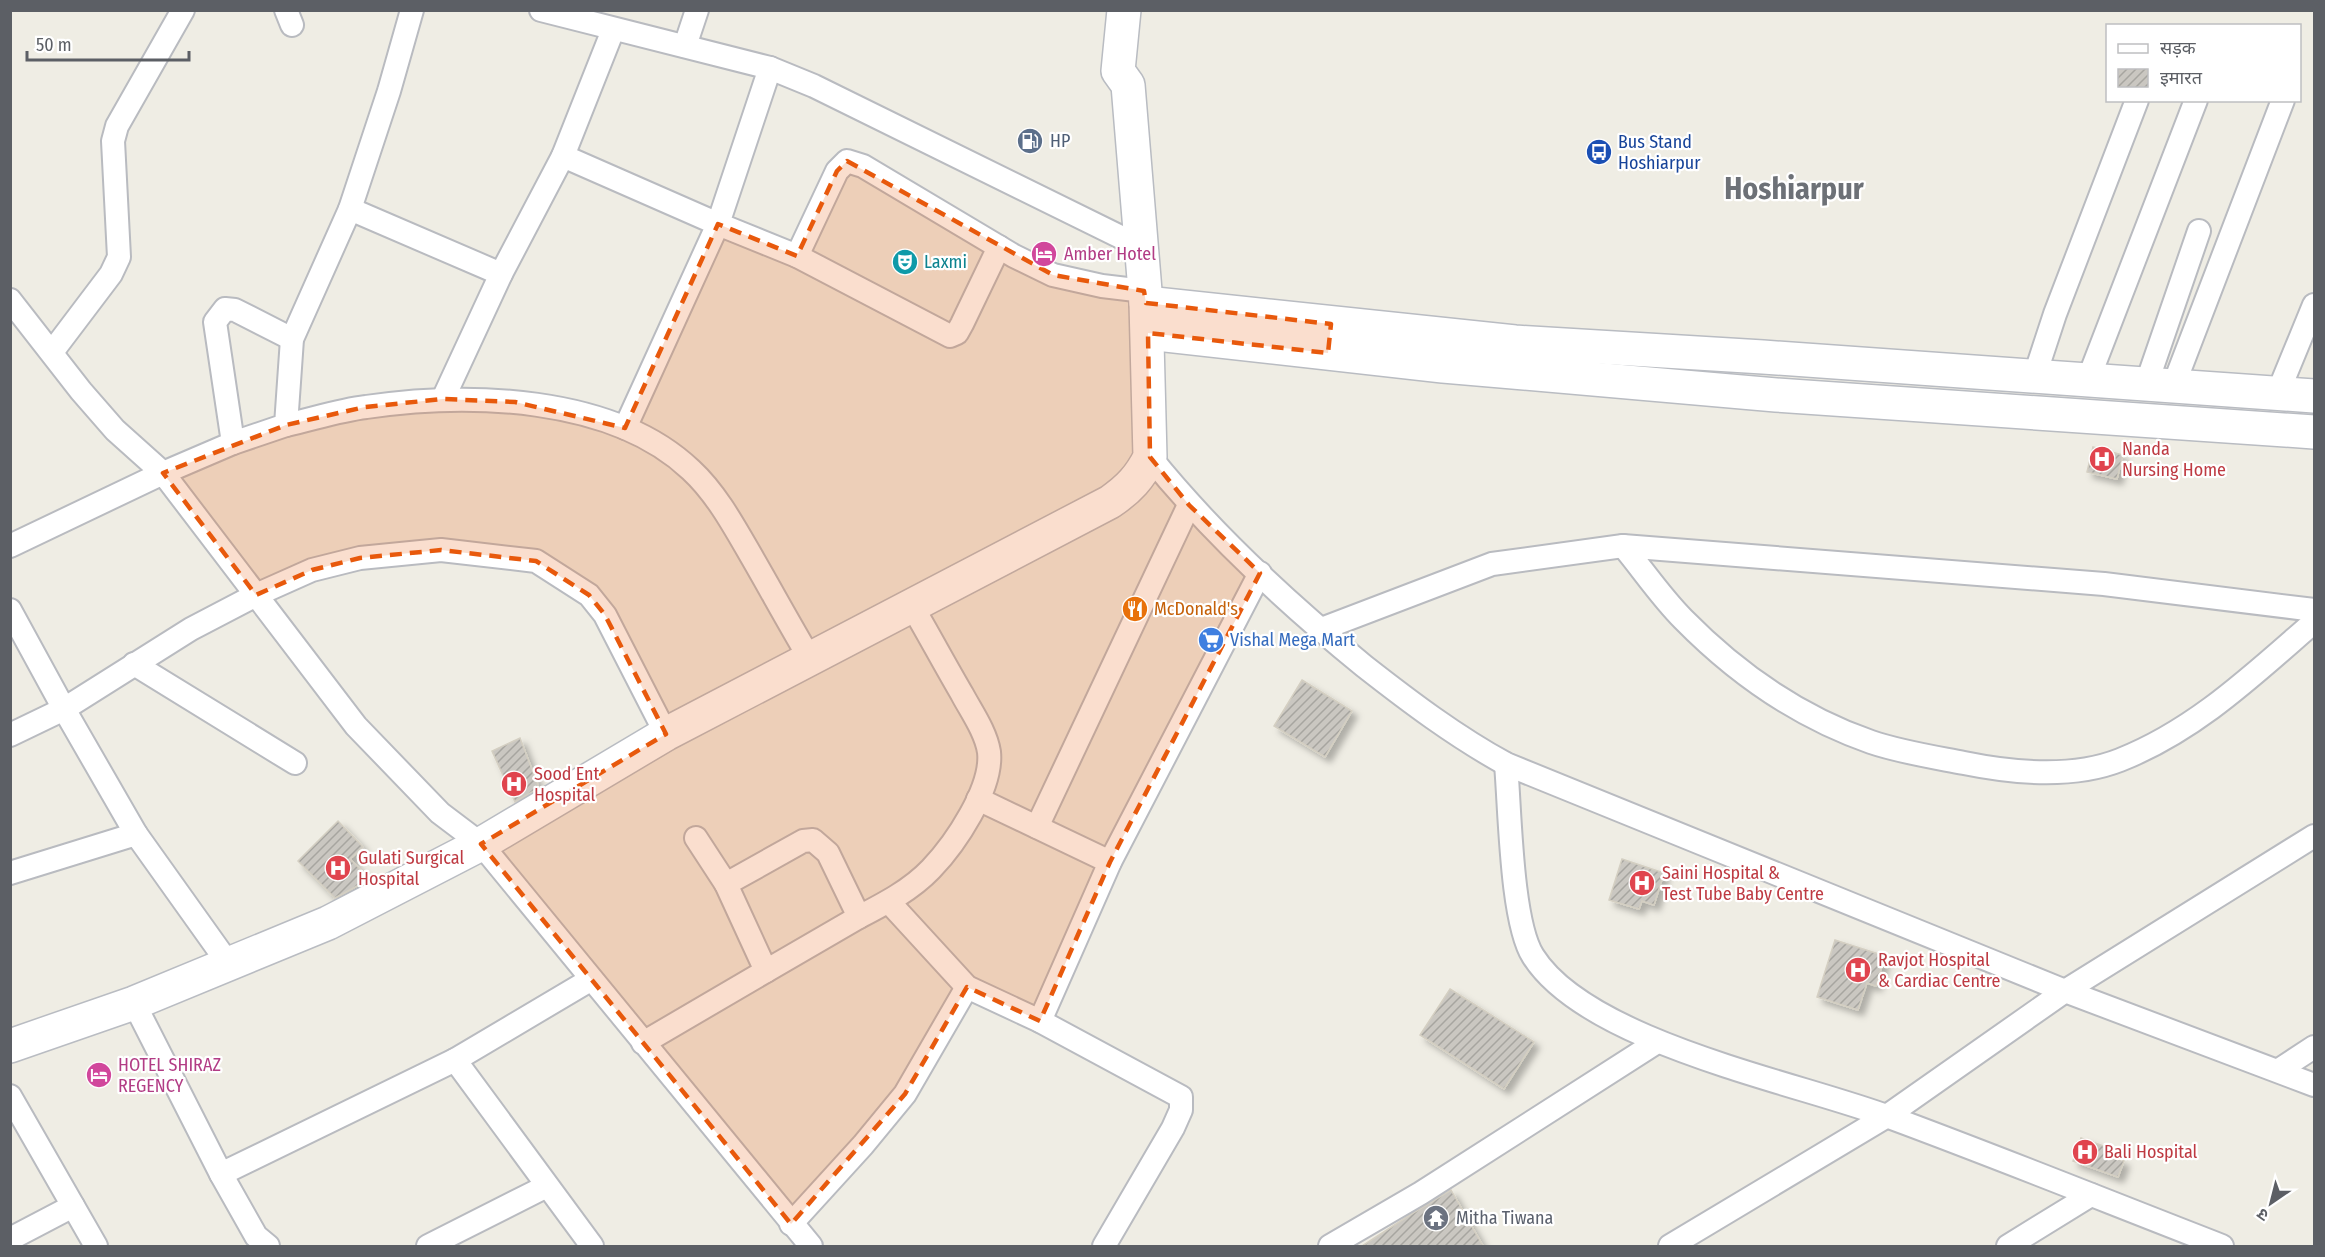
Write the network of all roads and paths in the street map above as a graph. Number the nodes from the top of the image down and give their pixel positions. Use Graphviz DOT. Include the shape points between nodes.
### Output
graph roads {
  1 [pos="183,10"];
  2 [pos="412,10"];
  3 [pos="697,10"];
  4 [pos="1124,10"];
  5 [pos="1144,10"];
  6 [pos="548,12"];
  7 [pos="613,30"];
  8 [pos="685,46"];
  9 [pos="770,68"];
  10 [pos="1128,85"];
  11 [pos="2136,102"];
  12 [pos="2195,102"];
  13 [pos="2282,102"];
  14 [pos="563,156"];
  15 [pos="350,209"];
  16 [pos="718,224"];
  17 [pos="2199,231"];
  18 [pos="999,247"];
  19 [pos="1141,247"];
  20 [pos="797,256"];
  21 [pos="501,274"];
  22 [pos="10,300"];
  23 [pos="2314,305"];
  24 [pos="1146,309"];
  25 [pos="292,339"];
  26 [pos="1329,339"];
  27 [pos="52,352"];
  28 [pos="2035,375"];
  29 [pos="2088,380"];
  30 [pos="2160,386"];
  31 [pos="2277,395"];
  32 [pos="2314,396"];
  33 [pos="443,399"];
  34 [pos="286,425"];
  35 [pos="625,428"];
  36 [pos="2314,432"];
  37 [pos="233,443"];
  38 [pos="1150,456"];
  39 [pos="163,473"];
  40 [pos="1189,505"];
  41 [pos="10,546"];
  42 [pos="1623,546"];
  43 [pos="1260,573"];
  44 [pos="256,595"];
  45 [pos="912,606"];
  46 [pos="10,610"];
  47 [pos="2314,610"];
  48 [pos="2314,622"];
  49 [pos="1319,630"];
  50 [pos="809,657"];
  51 [pos="134,664"];
  52 [pos="64,709"];
  53 [pos="666,734"];
  54 [pos="10,735"];
  55 [pos="295,763"];
  56 [pos="1506,764"];
  57 [pos="978,799"];
  58 [pos="1037,827"];
  59 [pos="136,834"];
  60 [pos="2314,836"];
  61 [pos="696,838"];
  62 [pos="481,844"];
  63 [pos="1110,862"];
  64 [pos="10,873"];
  65 [pos="726,884"];
  66 [pos="889,902"];
  67 [pos="859,917"];
  68 [pos="228,963"];
  69 [pos="766,971"];
  70 [pos="590,980"];
  71 [pos="967,987"];
  72 [pos="2065,991"];
  73 [pos="134,1003"];
  74 [pos="1040,1021"];
  75 [pos="1657,1042"];
  76 [pos="643,1043"];
  77 [pos="10,1046"];
  78 [pos="2314,1047"];
  79 [pos="455,1060"];
  80 [pos="2279,1070"];
  81 [pos="2314,1085"];
  82 [pos="10,1096"];
  83 [pos="1887,1116"];
  84 [pos="221,1174"];
  85 [pos="547,1186"];
  86 [pos="2091,1196"];
  87 [pos="73,1206"];
  88 [pos="791,1224"];
  89 [pos="10,1239"];
  90 [pos="258,1243"];
  91 [pos="96,1246"];
  92 [pos="428,1246"];
  93 [pos="592,1246"];
  94 [pos="811,1246"];
  95 [pos="1104,1246"];
  96 [pos="1330,1246"];
  97 [pos="1670,1246"];
  98 [pos="2008,1246"];
  99 [pos="2222,1246"];
  1 -- 27 [label="street" via="117,126 113,141 119,258"];
  2 -- 15 [label="street"];
  3 -- 8 [label="street"];
  4 -- 10 [label="main road" via="1118,71"];
  5 -- 10 [label="main road" via="1138,73"];
  6 -- 7 [label="street"];
  7 -- 8 [label="street"];
  7 -- 14 [label="street"];
  8 -- 9 [label="street"];
  9 -- 16 [label="street"];
  9 -- 19 [label="street"];
  10 -- 19 [label="main road"];
  11 -- 28 [label="street"];
  12 -- 29 [label="street"];
  13 -- 30 [label="street"];
  14 -- 16 [label="street"];
  14 -- 21 [label="street"];
  15 -- 21 [label="street"];
  15 -- 25 [label="street"];
  16 -- 20 [label="street"];
  16 -- 35 [label="street"];
  17 -- 30 [label="street"];
  18 -- 20 [label="street" via="962,324 950,336"];
  18 -- 20 [label="street" via="863,166 847,161 837,171"];
  18 -- 24 [label="street" via="1053,275 1102,286"];
  19 -- 24 [label="main road"];
  21 -- 33 [label="street"];
  22 -- 27 [label="street"];
  23 -- 31 [label="street"];
  24 -- 26 [label="main road"];
  24 -- 38 [label="main road"];
  25 -- 34 [label="street"];
  25 -- 37 [label="street" via="235,310 225,309 219,314 215,322"];
  26 -- 28 [label="main road" via="1515,342"];
  26 -- 36 [label="main road" via="1443,366 1776,395"];
  27 -- 39 [label="street" via="115,430"];
  28 -- 29 [label="main road"];
  29 -- 30 [label="main road"];
  30 -- 31 [label="main road"];
  31 -- 32 [label="main road"];
  33 -- 34 [label="street" via="365,407"];
  33 -- 35 [label="street" via="515,402 572,411"];
  34 -- 37 [label="street"];
  35 -- 50 [label="street" via="690,469 712,493"];
  37 -- 39 [label="street"];
  38 -- 40 [label="street"];
  38 -- 45 [label="main road" via="1140,476 1110,502"];
  39 -- 41 [label="street"];
  39 -- 44 [label="street"];
  40 -- 43 [label="street"];
  40 -- 58 [label="street"];
  42 -- 47 [label="street" via="2104,584"];
  42 -- 48 [label="street" via="1682,618 1783,701 1872,742 1982,766 2026,771 2077,770 2118,761 2155,744 2196,720"];
  42 -- 49 [label="street" via="1492,564"];
  43 -- 49 [label="street"];
  43 -- 63 [label="street"];
  44 -- 51 [label="street"];
  44 -- 53 [label="street" via="312,570 360,558 441,550 536,561 589,595 605,615"];
  44 -- 62 [label="street" via="356,726 440,813"];
  45 -- 50 [label="main road"];
  45 -- 57 [label="street" via="979,725 988,750 988,769"];
  46 -- 52 [label="street"];
  49 -- 56 [label="street" via="1425,715"];
  50 -- 53 [label="main road"];
  51 -- 52 [label="street"];
  51 -- 55 [label="street"];
  52 -- 54 [label="street"];
  52 -- 59 [label="street"];
  53 -- 62 [label="main road"];
  56 -- 72 [label="street"];
  56 -- 75 [label="street" via="1521,926 1533,956 1560,987 1600,1014"];
  57 -- 58 [label="street"];
  57 -- 66 [label="street" via="930,870"];
  58 -- 63 [label="street"];
  59 -- 64 [label="street"];
  59 -- 68 [label="street"];
  60 -- 72 [label="street"];
  61 -- 65 [label="street"];
  62 -- 68 [label="main road" via="328,923"];
  62 -- 70 [label="street"];
  63 -- 74 [label="street"];
  65 -- 67 [label="street" via="803,841 813,840 828,853"];
  65 -- 69 [label="street"];
  66 -- 67 [label="street"];
  66 -- 71 [label="street"];
  67 -- 69 [label="street"];
  68 -- 73 [label="main road"];
  69 -- 76 [label="street"];
  70 -- 76 [label="street"];
  70 -- 79 [label="street"];
  71 -- 74 [label="street"];
  71 -- 88 [label="street" via="905,1094"];
  72 -- 80 [label="street"];
  72 -- 83 [label="street"];
  73 -- 77 [label="main road"];
  73 -- 84 [label="street"];
  74 -- 95 [label="street" via="1181,1097 1181,1110 1173,1128"];
  75 -- 83 [label="street"];
  75 -- 96 [label="street" via="1421,1193"];
  76 -- 88 [label="street"];
  78 -- 80 [label="street"];
  79 -- 84 [label="street"];
  79 -- 85 [label="street"];
  80 -- 81 [label="street"];
  82 -- 87 [label="street"];
  83 -- 86 [label="street"];
  83 -- 97 [label="street"];
  84 -- 90 [label="street"];
  85 -- 92 [label="street"];
  85 -- 93 [label="street"];
  86 -- 98 [label="street"];
  86 -- 99 [label="street"];
  87 -- 89 [label="street"];
  87 -- 91 [label="street"];
  88 -- 94 [label="street"];
}
